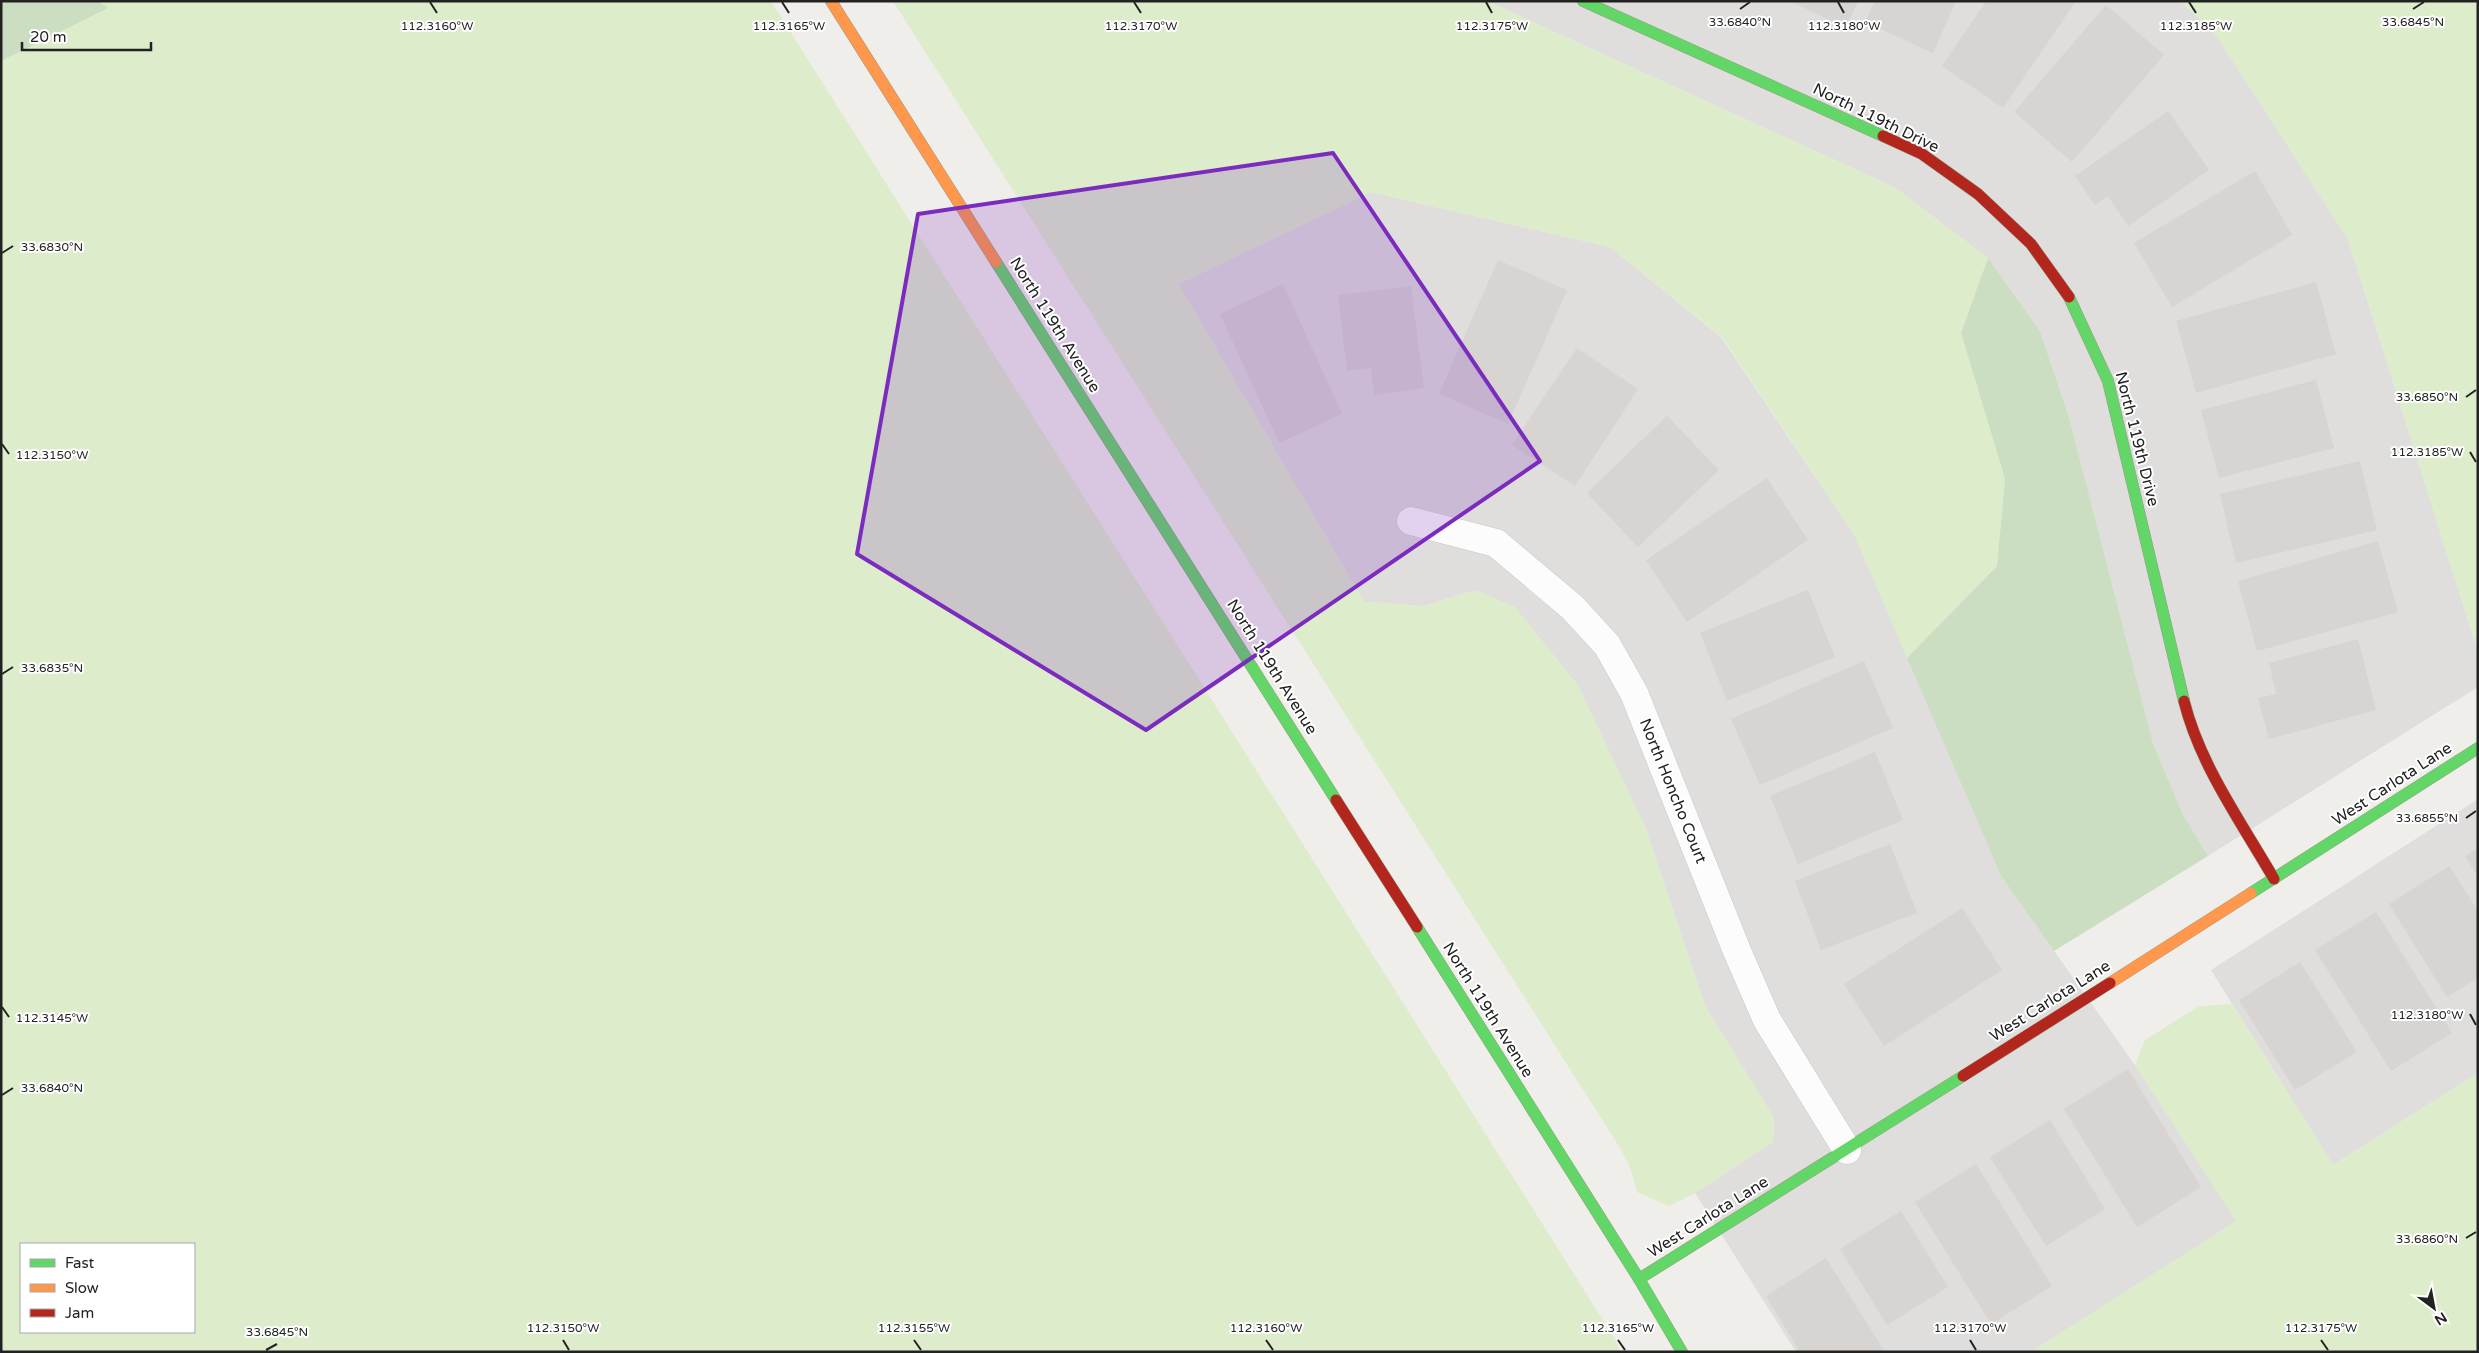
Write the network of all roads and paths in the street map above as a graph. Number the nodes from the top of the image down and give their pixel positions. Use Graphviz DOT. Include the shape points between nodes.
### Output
graph roads {
  1 [pos="831,1"];
  2 [pos="1583,1"];
  3 [pos="1411,521"];
  4 [pos="2478,748"];
  5 [pos="2274,879"];
  6 [pos="1847,1150"];
  7 [pos="1639,1279"];
  8 [pos="1682,1352"];
  1 -- 7 [label="street, North 119th Avenue"];
  2 -- 5 [label="street, North 119th Drive" via="1922,154 1978,194 2032,244 2074,304 2108,381 2189,720 2211,772"];
  3 -- 6 [label="street, North Honcho Court" via="1496,543 1572,607 1607,645 1634,693 1767,1020"];
  4 -- 5 [label="street, West Carlota Lane"];
  5 -- 6 [label="street, West Carlota Lane"];
  6 -- 7 [label="street, West Carlota Lane"];
  7 -- 8 [label="street, North 119th Avenue"];
}
